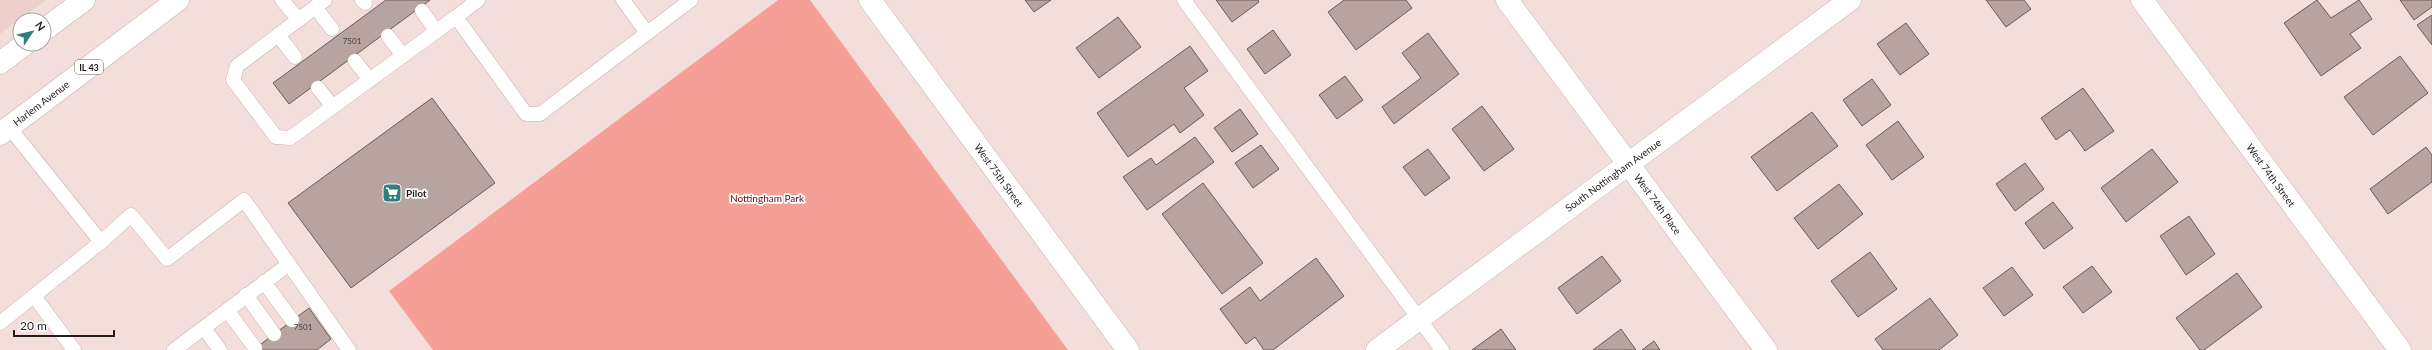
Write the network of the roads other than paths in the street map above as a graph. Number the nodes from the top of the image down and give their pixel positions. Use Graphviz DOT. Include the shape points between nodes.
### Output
graph roads {
  1 [pos="84,0"];
  2 [pos="178,0"];
  3 [pos="282,0"];
  4 [pos="623,0"];
  5 [pos="691,0"];
  6 [pos="870,0"];
  7 [pos="1184,0"];
  8 [pos="1507,0"];
  9 [pos="1850,0"];
  10 [pos="2142,0"];
  11 [pos="473,2"];
  12 [pos="320,4"];
  13 [pos="422,11"];
  14 [pos="456,17"];
  15 [pos="299,20"];
  16 [pos="52,24"];
  17 [pos="332,29"];
  18 [pos="436,31"];
  19 [pos="647,33"];
  20 [pos="278,35"];
  21 [pos="388,36"];
  22 [pos="14,52"];
  23 [pos="403,56"];
  24 [pos="295,57"];
  25 [pos="356,61"];
  26 [pos="0,63"];
  27 [pos="370,80"];
  28 [pos="318,88"];
  29 [pos="333,107"];
  30 [pos="5,130"];
  31 [pos="1628,164"];
  32 [pos="101,242"];
  33 [pos="289,264"];
  34 [pos="264,282"];
  35 [pos="246,295"];
  36 [pos="34,296"];
  37 [pos="227,310"];
  38 [pos="1419,319"];
  39 [pos="292,320"];
  40 [pos="0,323"];
  41 [pos="204,328"];
  42 [pos="274,334"];
  43 [pos="182,348"];
  44 [pos="255,348"];
  45 [pos="74,350"];
  46 [pos="220,350"];
  47 [pos="349,350"];
  48 [pos="1128,350"];
  49 [pos="1377,350"];
  50 [pos="1442,350"];
  51 [pos="1766,350"];
  52 [pos="2400,350"];
  1 -- 16 [label="street"];
  2 -- 30 [label="street, Harlem Avenue / IL 43"];
  3 -- 15 [label="lane"];
  4 -- 19 [label="lane"];
  5 -- 19 [label="lane"];
  6 -- 48 [label="street, West 75th Street"];
  7 -- 38 [label="lane"];
  8 -- 31 [label="street, West 74th Place"];
  9 -- 31 [label="street, South Nottingham Avenue"];
  10 -- 52 [label="street, West 74th Street"];
  11 -- 14 [label="lane"];
  12 -- 15 [label="lane"];
  12 -- 17 [label="lane"];
  13 -- 18 [label="lane"];
  14 -- 18 [label="lane"];
  14 -- 19 [label="lane" via="526,114 540,114"];
  15 -- 20 [label="lane"];
  18 -- 23 [label="lane"];
  20 -- 24 [label="lane"];
  20 -- 29 [label="lane" via="237,66 233,80 276,137 290,138"];
  21 -- 23 [label="lane"];
  22 -- 26 [label="street"];
  23 -- 27 [label="lane"];
  25 -- 27 [label="lane"];
  27 -- 29 [label="lane"];
  28 -- 29 [label="lane"];
  30 -- 32 [label="lane"];
  31 -- 38 [label="street, South Nottingham Avenue"];
  31 -- 51 [label="street, West 74th Place"];
  32 -- 33 [label="lane" via="131,215 167,259 244,200"];
  32 -- 36 [label="lane"];
  33 -- 34 [label="lane"];
  33 -- 47 [label="lane"];
  34 -- 35 [label="lane"];
  34 -- 39 [label="lane"];
  35 -- 37 [label="lane"];
  35 -- 42 [label="lane"];
  36 -- 40 [label="lane"];
  36 -- 45 [label="lane"];
  37 -- 41 [label="lane"];
  37 -- 44 [label="lane"];
  38 -- 49 [label="street, South Nottingham Avenue"];
  38 -- 50 [label="lane"];
  41 -- 43 [label="lane"];
  41 -- 46 [label="lane"];
}
